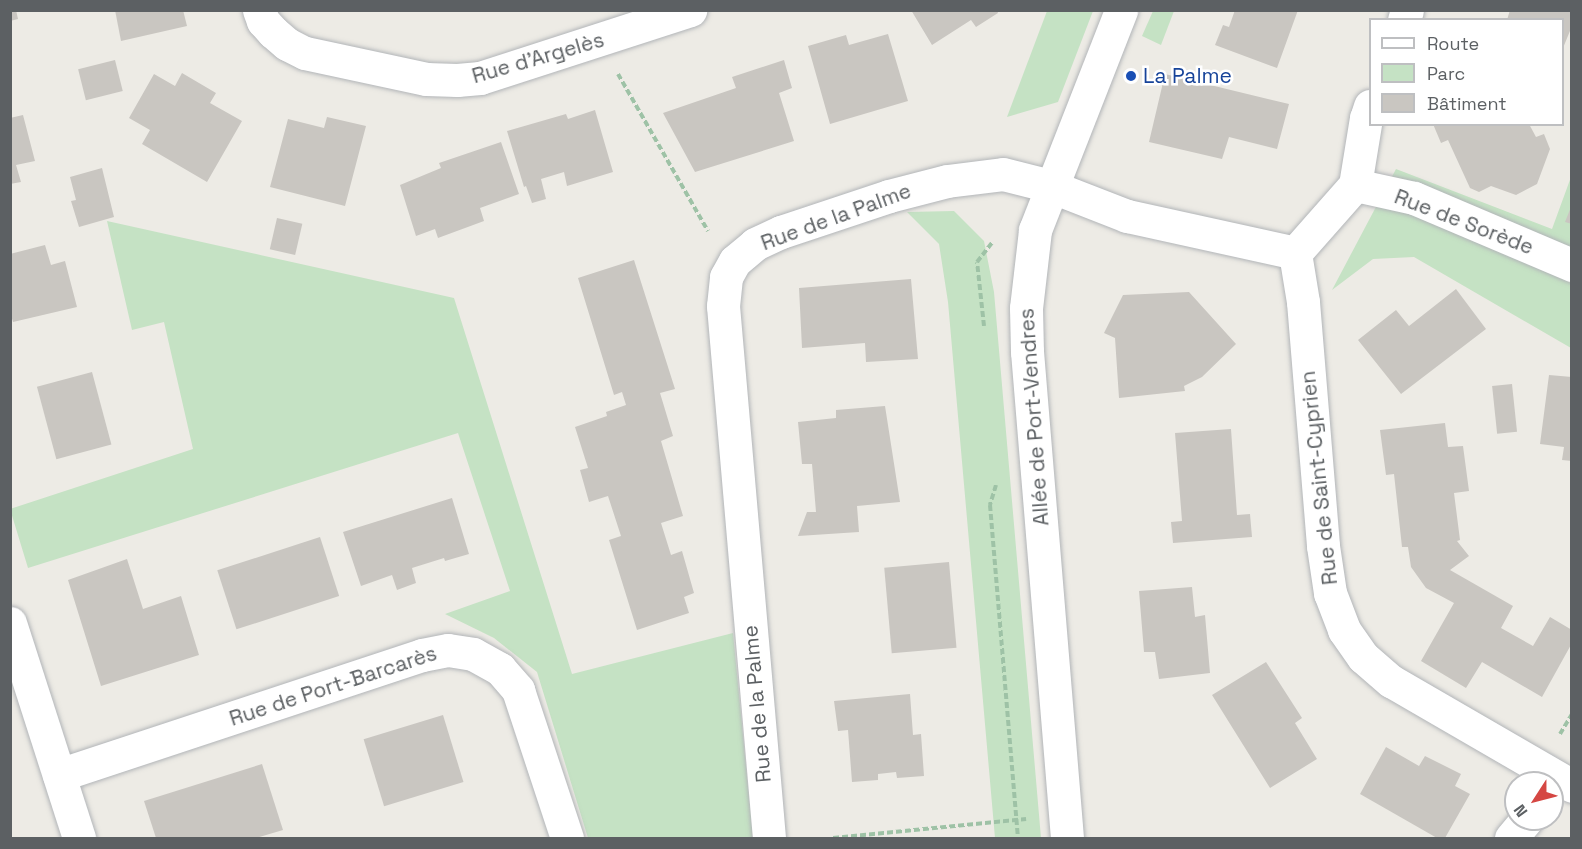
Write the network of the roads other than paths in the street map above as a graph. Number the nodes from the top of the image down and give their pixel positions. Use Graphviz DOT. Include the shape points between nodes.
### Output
graph roads {
  1 [pos="259,10"];
  2 [pos="690,10"];
  3 [pos="1121,10"];
  4 [pos="1369,111"];
  5 [pos="1355,185"];
  6 [pos="1050,186"];
  7 [pos="1295,253"];
  8 [pos="1572,265"];
  9 [pos="10,623"];
  10 [pos="1541,771"];
  11 [pos="59,775"];
  12 [pos="1066,827"];
  13 [pos="79,838"];
  14 [pos="567,838"];
  15 [pos="769,838"];
  1 -- 2 [label="street, Rue d'Argelès" via="273,32 305,53 426,78 480,78"];
  3 -- 6 [label="street, Allée de Port-Vendres"];
  4 -- 5 [label="street"];
  5 -- 7 [label="street"];
  5 -- 8 [label="street, Rue de Sorède" via="1414,198"];
  6 -- 7 [label="street, Rue de la Palme" via="1127,216"];
  6 -- 12 [label="street, Allée de Port-Vendres" via="1035,230 1026,308 1027,352"];
  6 -- 15 [label="street, Rue de la Palme" via="1002,174 947,181 888,196 755,244 735,261 726,277 723,306"];
  7 -- 10 [label="street, Rue de Saint-Cyprien" via="1303,302 1323,546 1330,593 1344,630 1363,657 1391,681"];
  9 -- 11 [label="street"];
  11 -- 13 [label="street"];
  11 -- 14 [label="street, Rue de Port-Barcarès" via="422,655 448,650 473,654 500,669 518,690"];
}
